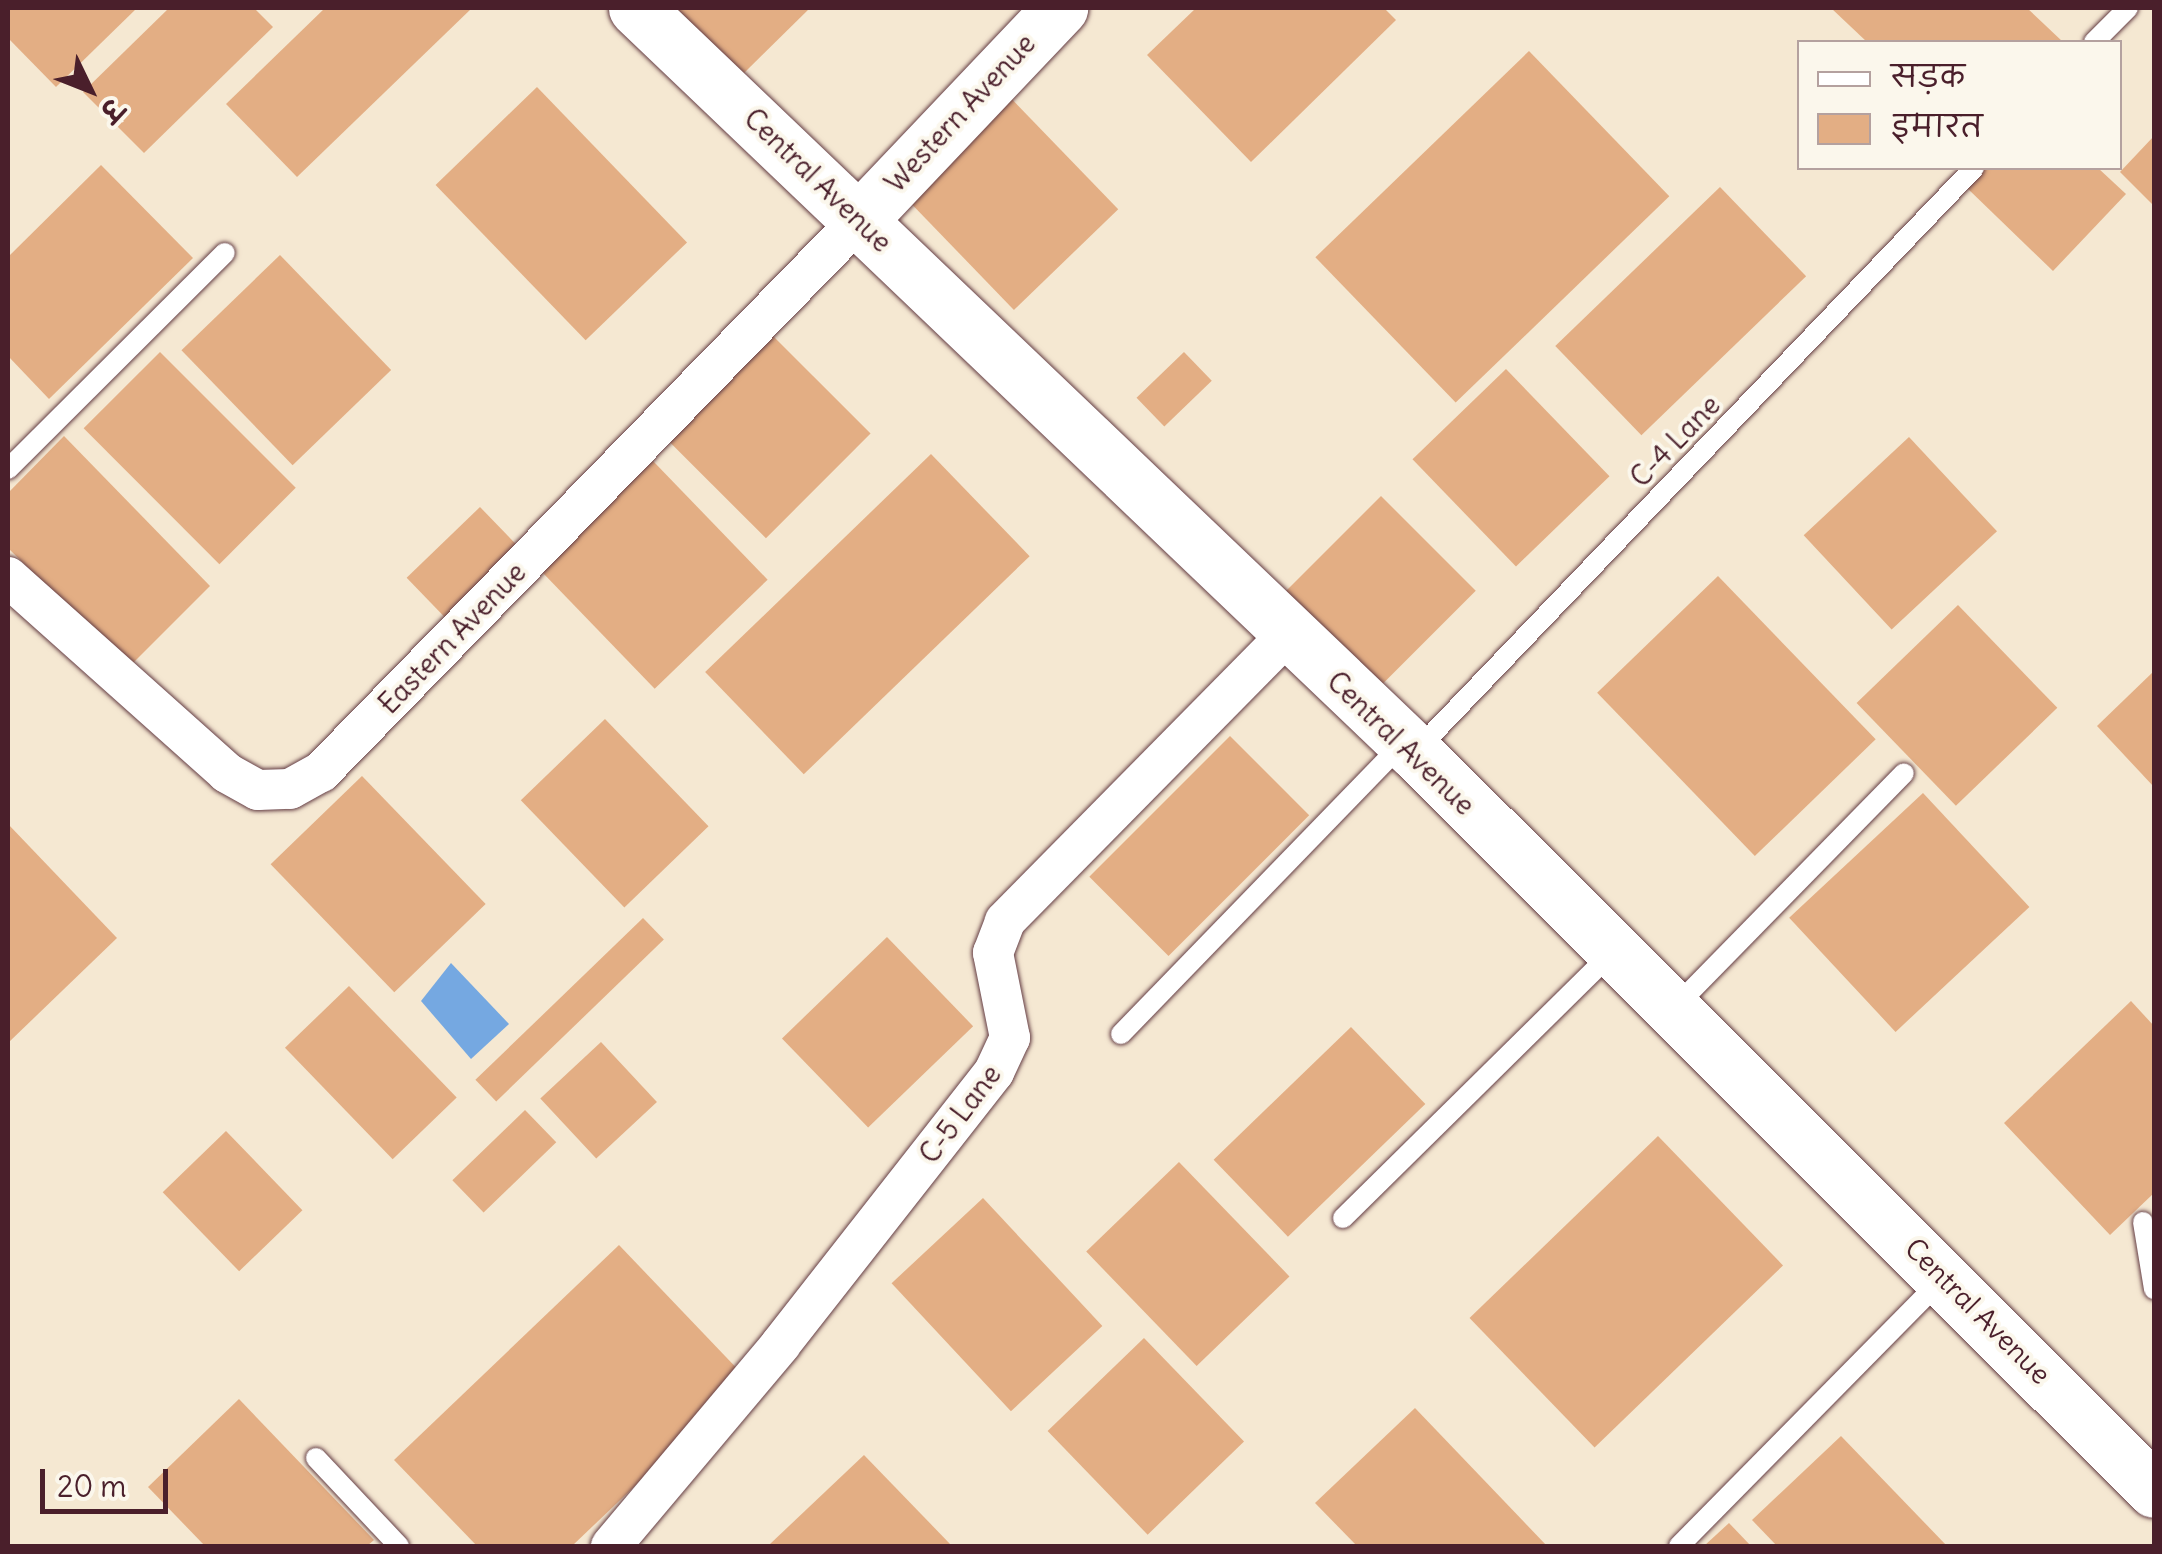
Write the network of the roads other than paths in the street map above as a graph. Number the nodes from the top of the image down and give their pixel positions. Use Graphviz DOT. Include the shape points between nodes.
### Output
graph roads {
  1 [pos="636,8"];
  2 [pos="1060,8"];
  3 [pos="2128,8"];
  4 [pos="2096,40"];
  5 [pos="1972,170"];
  6 [pos="860,219"];
  7 [pos="225,252"];
  8 [pos="8,469"];
  9 [pos="11,587"];
  10 [pos="1287,635"];
  11 [pos="1409,747"];
  12 [pos="1904,773"];
  13 [pos="1614,950"];
  14 [pos="1673,1009"];
  15 [pos="1120,1034"];
  16 [pos="1343,1218"];
  17 [pos="2143,1222"];
  18 [pos="1944,1276"];
  19 [pos="2154,1289"];
  20 [pos="316,1458"];
  21 [pos="2144,1471"];
  22 [pos="400,1546"];
  23 [pos="611,1546"];
  24 [pos="1679,1546"];
  1 -- 6 [label="street, Central Avenue"];
  2 -- 6 [label="street, Western Avenue"];
  3 -- 4 [label="lane"];
  5 -- 11 [label="lane, C-4 Lane"];
  6 -- 9 [label="street, Eastern Avenue" via="335,758 290,789 258,790 227,773"];
  6 -- 10 [label="street, Central Avenue"];
  7 -- 8 [label="lane"];
  10 -- 11 [label="street, Central Avenue"];
  10 -- 23 [label="street, C-5 Lane" via="1005,920 993,953 1010,1038 994,1072 780,1345"];
  11 -- 13 [label="street, Central Avenue"];
  11 -- 15 [label="lane, C-4 Lane"];
  12 -- 14 [label="lane"];
  13 -- 14 [label="street, Central Avenue"];
  13 -- 16 [label="lane"];
  14 -- 18 [label="street, Central Avenue"];
  17 -- 19 [label="lane"];
  18 -- 21 [label="street, Central Avenue"];
  18 -- 24 [label="lane"];
  20 -- 22 [label="lane"];
}
